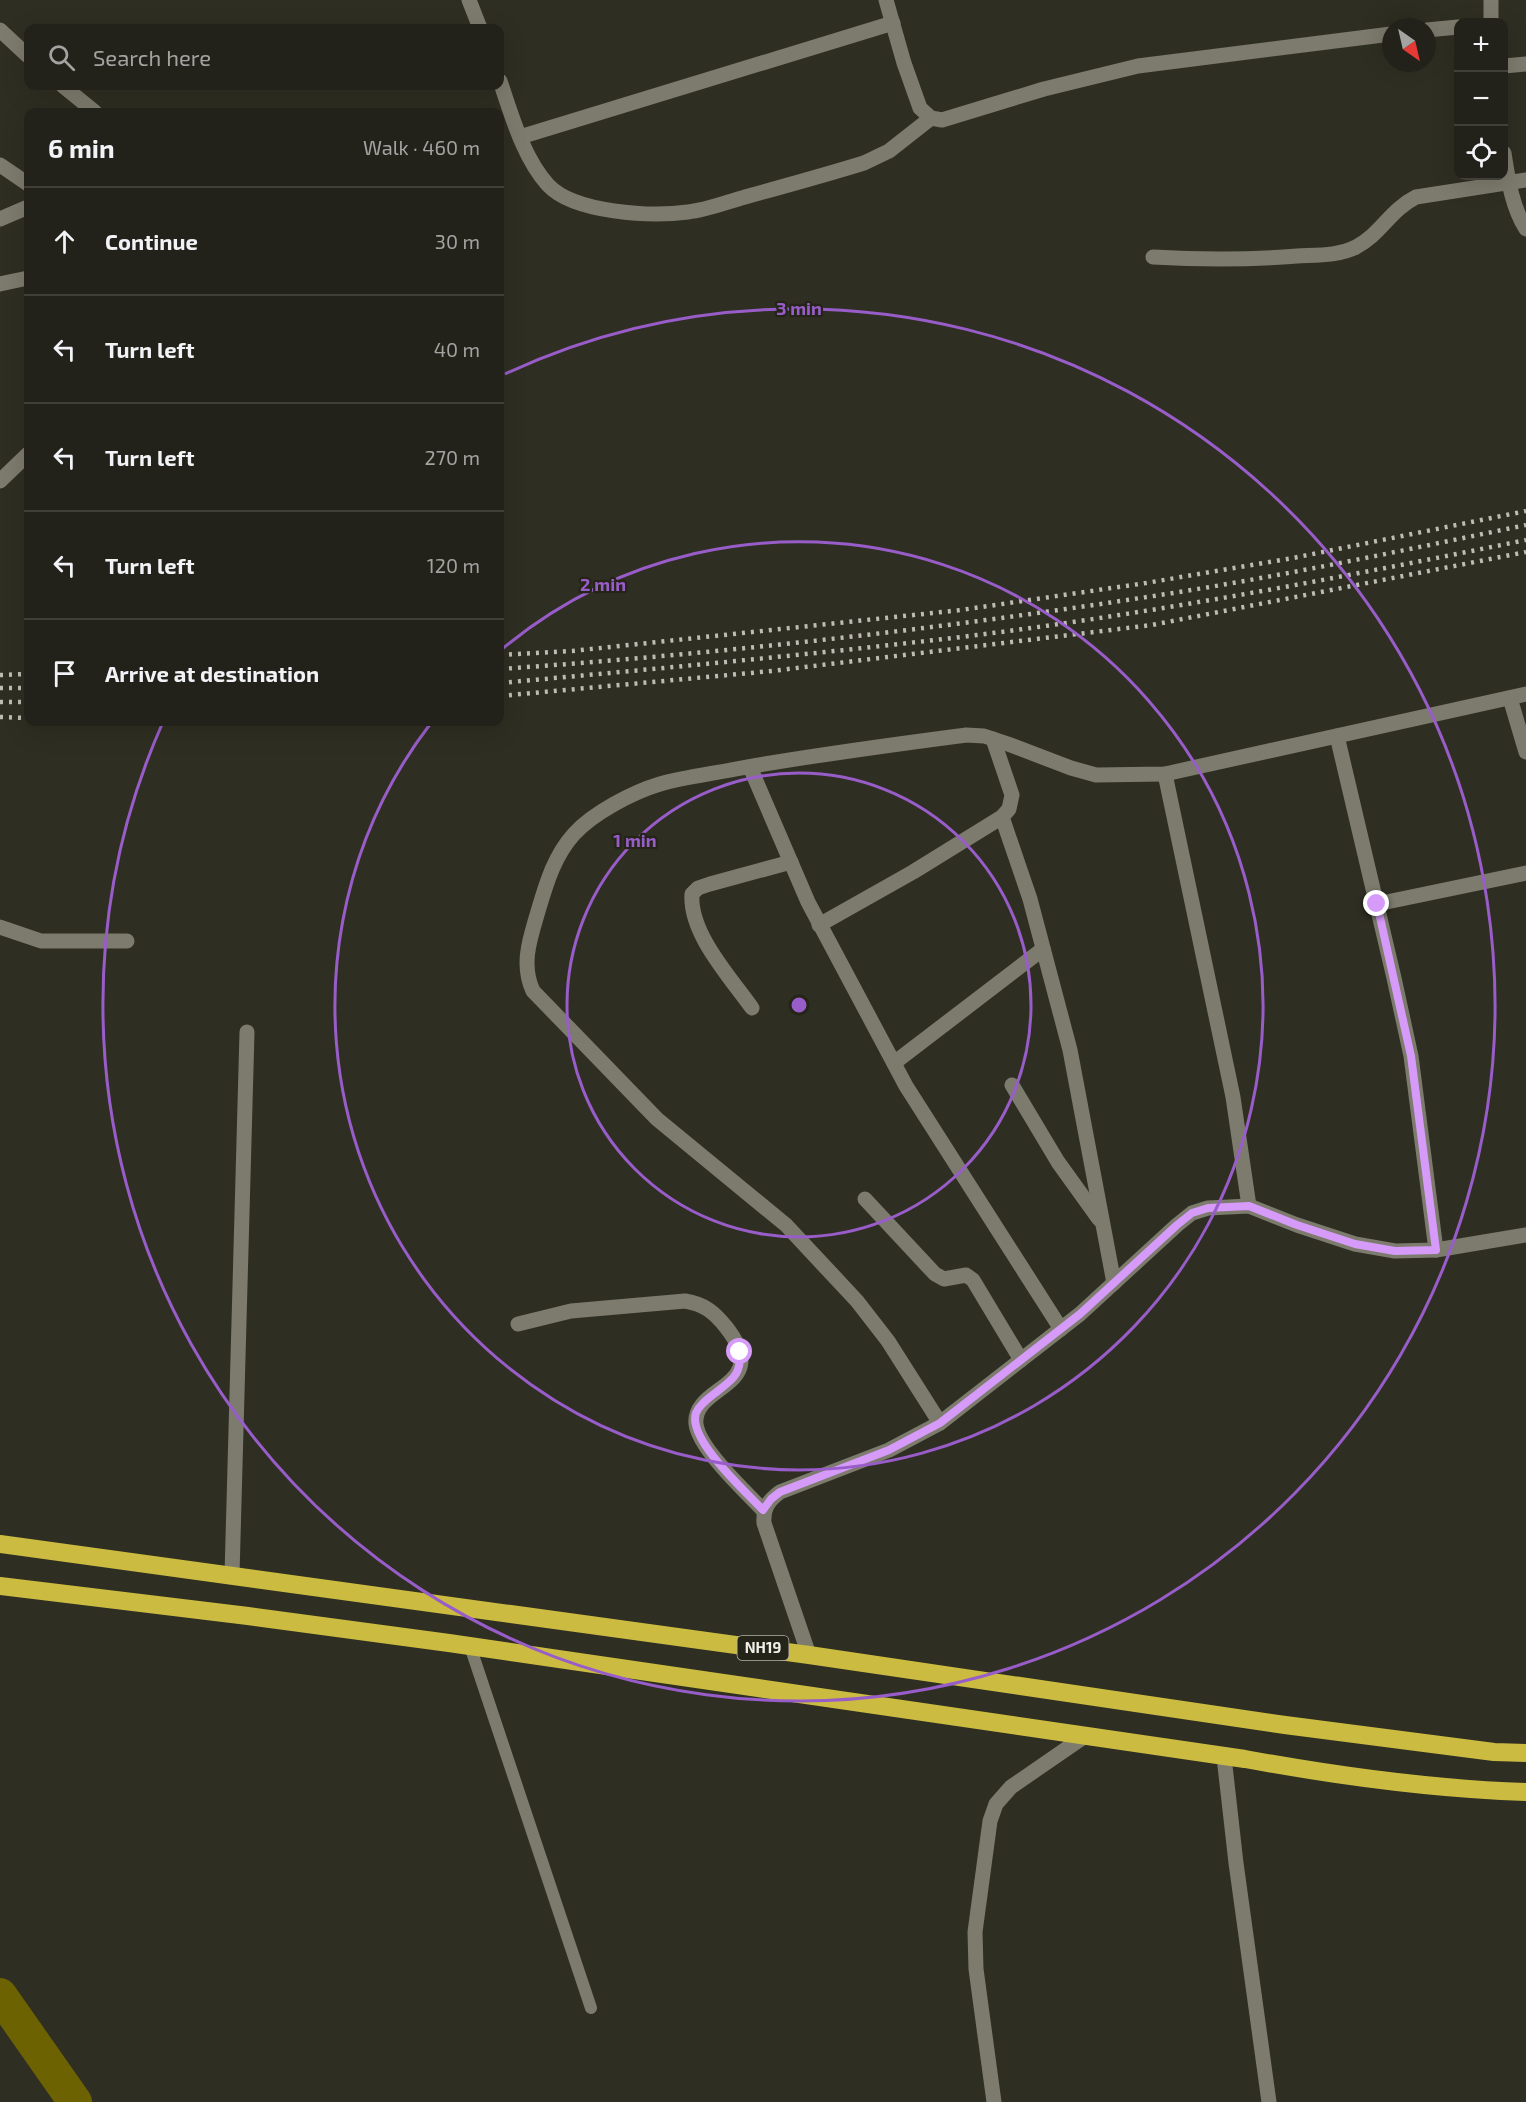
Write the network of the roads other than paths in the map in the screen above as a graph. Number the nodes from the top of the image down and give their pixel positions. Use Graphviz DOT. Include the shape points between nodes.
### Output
graph roads {
  1 [pos="469,0"];
  2 [pos="886,0"];
  3 [pos="1491,0"];
  4 [pos="1491,18"];
  5 [pos="892,23"];
  6 [pos="478,24"];
  7 [pos="1454,27"];
  8 [pos="1436,29"];
  9 [pos="0,30"];
  10 [pos="1382,35"];
  11 [pos="24,52"];
  12 [pos="1526,64"];
  13 [pos="1508,66"];
  14 [pos="68,90"];
  15 [pos="503,90"];
  16 [pos="90,108"];
  17 [pos="931,118"];
  18 [pos="520,137"];
  19 [pos="0,165"];
  20 [pos="1508,180"];
  21 [pos="1526,180"];
  22 [pos="24,181"];
  23 [pos="1508,183"];
  24 [pos="24,209"];
  25 [pos="0,219"];
  26 [pos="1526,229"];
  27 [pos="1153,257"];
  28 [pos="24,279"];
  29 [pos="0,284"];
  30 [pos="24,458"];
  31 [pos="0,481"];
  32 [pos="1526,694"];
  33 [pos="1510,698"];
  34 [pos="1336,736"];
  35 [pos="993,739"];
  36 [pos="1526,752"];
  37 [pos="750,767"];
  38 [pos="1164,774"];
  39 [pos="1002,817"];
  40 [pos="791,862"];
  41 [pos="1526,873"];
  42 [pos="1377,904"];
  43 [pos="819,925"];
  44 [pos="0,927"];
  45 [pos="127,941"];
  46 [pos="1043,949"];
  47 [pos="752,1008"];
  48 [pos="248,1032"];
  49 [pos="894,1063"];
  50 [pos="1012,1085"];
  51 [pos="865,1199"];
  52 [pos="1249,1206"];
  53 [pos="1102,1224"];
  54 [pos="1526,1235"];
  55 [pos="1436,1250"];
  56 [pos="1114,1283"];
  57 [pos="518,1324"];
  58 [pos="1061,1329"];
  59 [pos="1021,1360"];
  60 [pos="940,1423"];
  61 [pos="763,1510"];
  62 [pos="0,1544"];
  63 [pos="232,1575"];
  64 [pos="0,1586"];
  65 [pos="470,1646"];
  66 [pos="809,1655"];
  67 [pos="1084,1736"];
  68 [pos="1526,1753"];
  69 [pos="1224,1756"];
  70 [pos="1526,1792"];
  71 [pos="591,2008"];
  72 [pos="994,2102"];
  73 [pos="1269,2102"];
  1 -- 6 [label="street"];
  2 -- 5 [label="street"];
  3 -- 4 [label="street"];
  5 -- 17 [label="street" via="920,108"];
  5 -- 18 [label="street"];
  7 -- 8 [label="street"];
  9 -- 11 [label="street"];
  10 -- 17 [label="street" via="1138,66 942,120"];
  12 -- 13 [label="street"];
  14 -- 16 [label="street"];
  15 -- 18 [label="street"];
  17 -- 18 [label="street" via="889,151 864,163 689,212 658,215 590,207 567,199 535,169"];
  19 -- 22 [label="street"];
  20 -- 23 [label="street"];
  21 -- 23 [label="street"];
  23 -- 26 [label="street"];
  23 -- 27 [label="street" via="1416,197 1397,208 1368,239 1346,251 1242,260"];
  24 -- 25 [label="street"];
  28 -- 29 [label="street"];
  30 -- 31 [label="street"];
  32 -- 33 [label="street"];
  33 -- 34 [label="street"];
  33 -- 36 [label="street"];
  34 -- 38 [label="street"];
  34 -- 42 [label="street"];
  35 -- 37 [label="street" via="966,735"];
  35 -- 38 [label="street" via="1096,775"];
  35 -- 39 [label="street" via="1012,795 1009,809"];
  37 -- 40 [label="street"];
  37 -- 60 [label="street" via="661,784 636,793 576,832 549,874 526,962 528,980 545,1005 657,1119 786,1225 857,1301 888,1341"];
  38 -- 52 [label="street" via="1233,1097"];
  39 -- 43 [label="street"];
  39 -- 46 [label="street"];
  40 -- 43 [label="street"];
  40 -- 47 [label="street" via="710,884 692,894 692,905 706,942"];
  41 -- 42 [label="street"];
  42 -- 55 [label="street" via="1411,1056"];
  43 -- 49 [label="street"];
  44 -- 45 [label="street" via="41,940"];
  46 -- 49 [label="street"];
  46 -- 53 [label="street" via="1070,1050"];
  48 -- 63 [label="street"];
  49 -- 58 [label="street"];
  50 -- 53 [label="street" via="1058,1162"];
  51 -- 59 [label="street" via="935,1274 944,1279 966,1275 973,1280"];
  52 -- 55 [label="street" via="1355,1244 1395,1251"];
  52 -- 56 [label="street" via="1208,1208 1192,1213"];
  53 -- 56 [label="street"];
  54 -- 55 [label="street"];
  56 -- 58 [label="street"];
  57 -- 61 [label="street" via="571,1311 685,1301 699,1303 713,1313 740,1352 741,1365 737,1375 703,1403 696,1414 696,1427 714,1456"];
  58 -- 59 [label="street"];
  59 -- 60 [label="street"];
  60 -- 61 [label="street" via="889,1450 780,1492"];
  61 -- 66 [label="street"];
  62 -- 63 [label="highway, NH19"];
  63 -- 66 [label="highway, NH19"];
  64 -- 65 [label="highway"];
  65 -- 67 [label="highway"];
  65 -- 71 [label="lane"];
  66 -- 68 [label="highway, NH19" via="1285,1725"];
  67 -- 69 [label="highway"];
  67 -- 72 [label="street" via="1011,1787 996,1804 990,1821 975,1932 976,1969"];
  69 -- 70 [label="highway" via="1393,1782"];
  69 -- 73 [label="street"];
}
